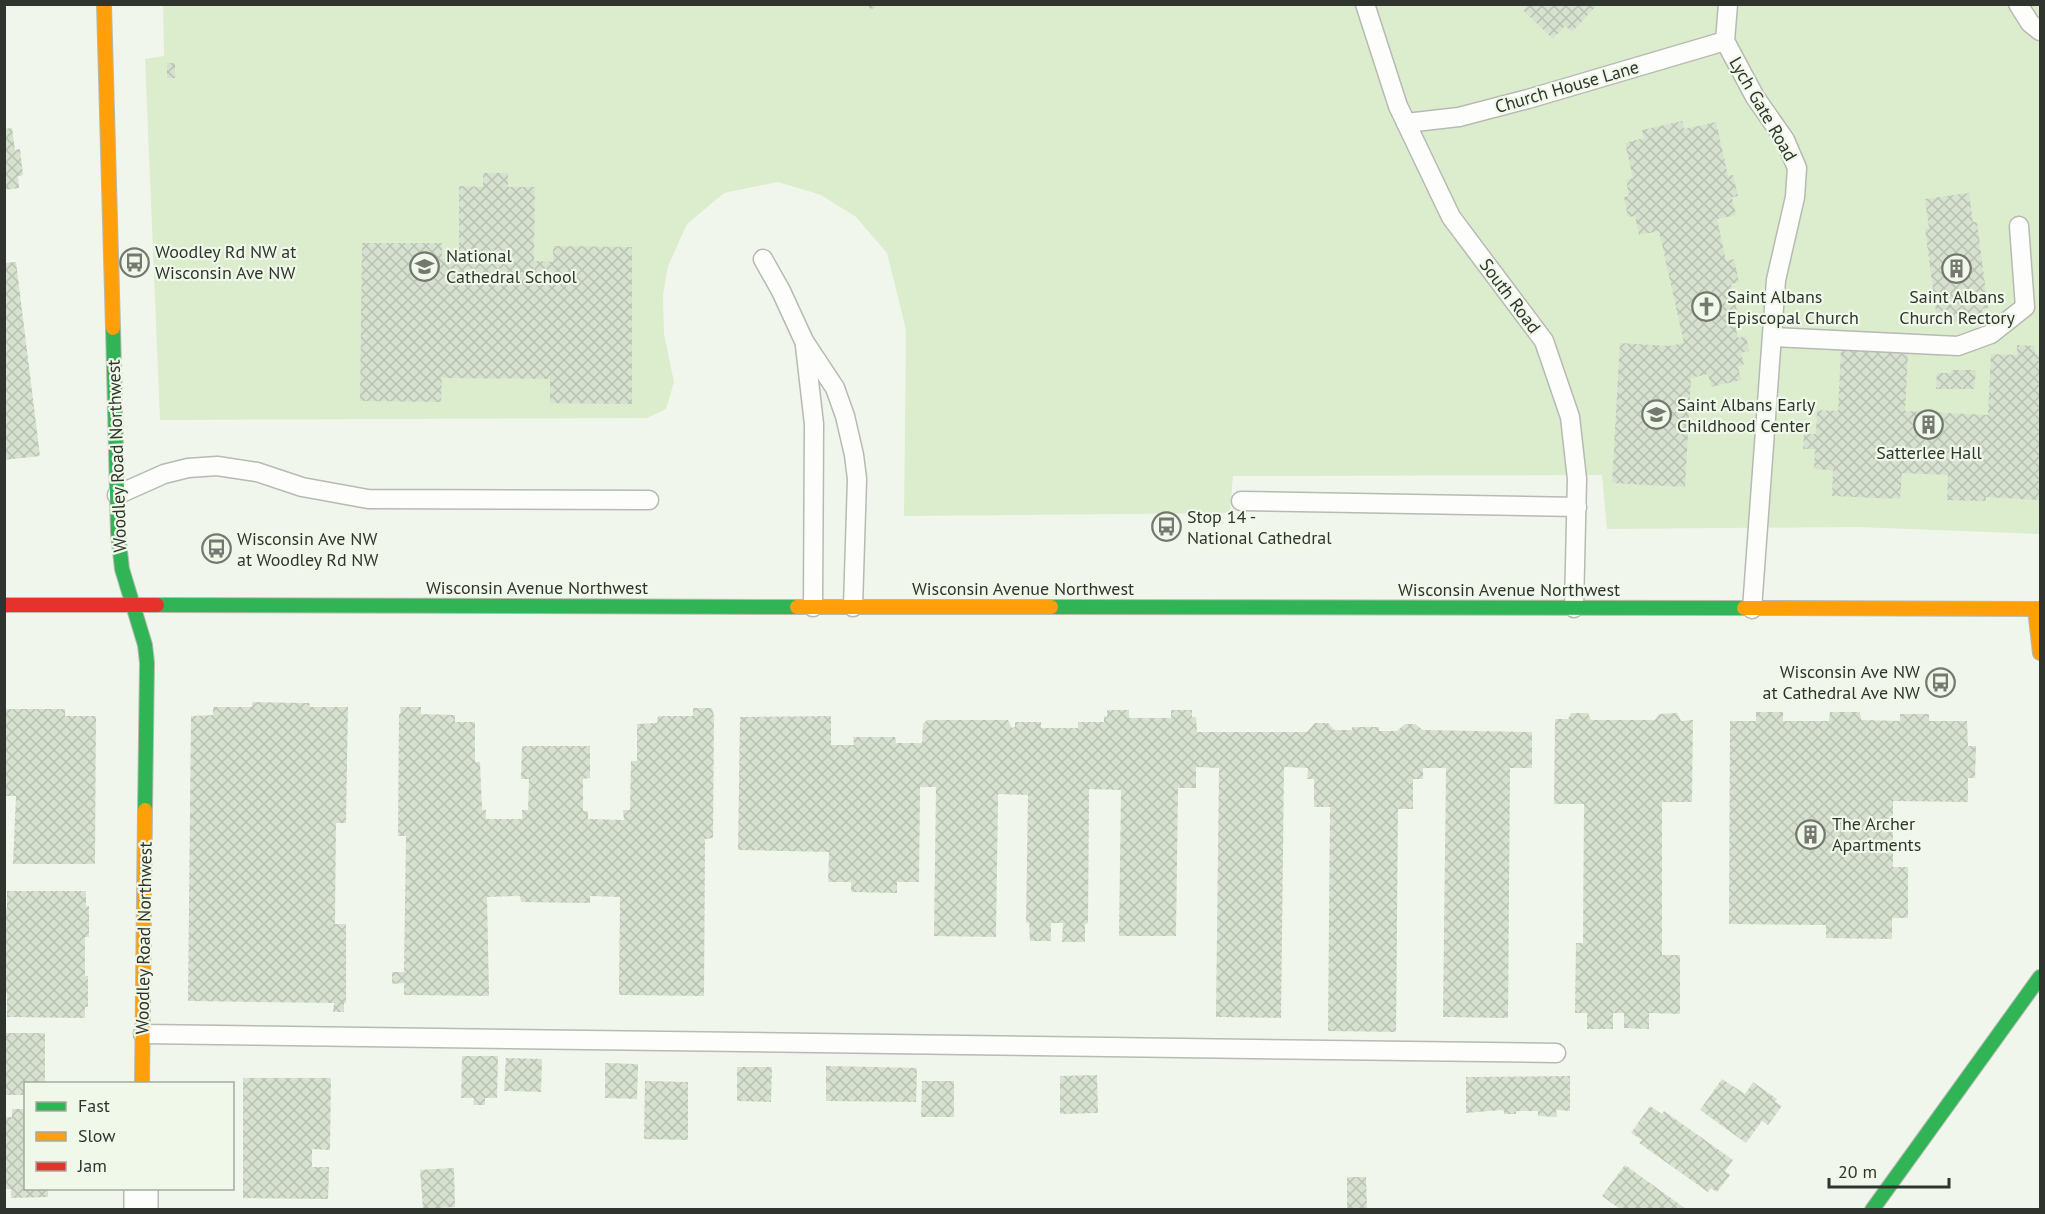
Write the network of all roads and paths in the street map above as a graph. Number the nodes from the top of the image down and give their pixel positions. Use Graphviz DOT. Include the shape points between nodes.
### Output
graph roads {
  1 [pos="104,4"];
  2 [pos="1365,4"];
  3 [pos="1728,4"];
  4 [pos="2018,4"];
  5 [pos="2040,32"];
  6 [pos="1725,41"];
  7 [pos="1406,123"];
  8 [pos="2019,226"];
  9 [pos="763,260"];
  10 [pos="1773,337"];
  11 [pos="804,341"];
  12 [pos="117,495"];
  13 [pos="649,500"];
  14 [pos="1241,501"];
  15 [pos="1577,507"];
  16 [pos="4,605"];
  17 [pos="132,605"];
  18 [pos="813,607"];
  19 [pos="853,607"];
  20 [pos="1574,608"];
  21 [pos="1752,609"];
  22 [pos="2038,609"];
  23 [pos="2040,653"];
  24 [pos="2040,977"];
  25 [pos="143,1034"];
  26 [pos="1556,1053"];
  27 [pos="142,1082"];
  28 [pos="141,1190"];
  29 [pos="141,1209"];
  30 [pos="1872,1209"];
  1 -- 12 [label="main road, Woodley Road Northwest"];
  2 -- 7 [label="lane, South Road"];
  3 -- 6 [label="lane, Lych Gate Road"];
  4 -- 5 [label="lane"];
  6 -- 7 [label="lane, Church House Lane" via="1470,114"];
  6 -- 10 [label="lane, Lych Gate Road" via="1755,97 1785,140 1797,168 1795,196 1776,280"];
  7 -- 15 [label="lane, South Road" via="1451,217 1544,341 1570,417"];
  8 -- 10 [label="lane" via="2025,307 1990,334 1958,346"];
  9 -- 11 [label="lane"];
  10 -- 21 [label="lane, Lych Gate Road"];
  11 -- 18 [label="lane" via="814,424"];
  11 -- 19 [label="lane" via="835,388 854,455 857,479"];
  12 -- 13 [label="lane" via="164,474 217,466 368,499"];
  12 -- 17 [label="main road, Woodley Road Northwest" via="122,569"];
  14 -- 15 [label="lane"];
  15 -- 20 [label="lane, South Road"];
  16 -- 17 [label="main road, Wisconsin Avenue Northwest"];
  17 -- 18 [label="main road, Wisconsin Avenue Northwest"];
  17 -- 25 [label="main road, Woodley Road Northwest" via="147,663"];
  18 -- 19 [label="main road, Wisconsin Avenue Northwest"];
  19 -- 20 [label="main road, Wisconsin Avenue Northwest"];
  20 -- 21 [label="main road, Wisconsin Avenue Northwest"];
  21 -- 22 [label="main road, Wisconsin Avenue Northwest"];
  22 -- 23 [label="main road"];
  24 -- 30 [label="main road"];
  25 -- 26 [label="lane"];
  25 -- 27 [label="main road, Woodley Road Northwest"];
  28 -- 29 [label="street"];
}
